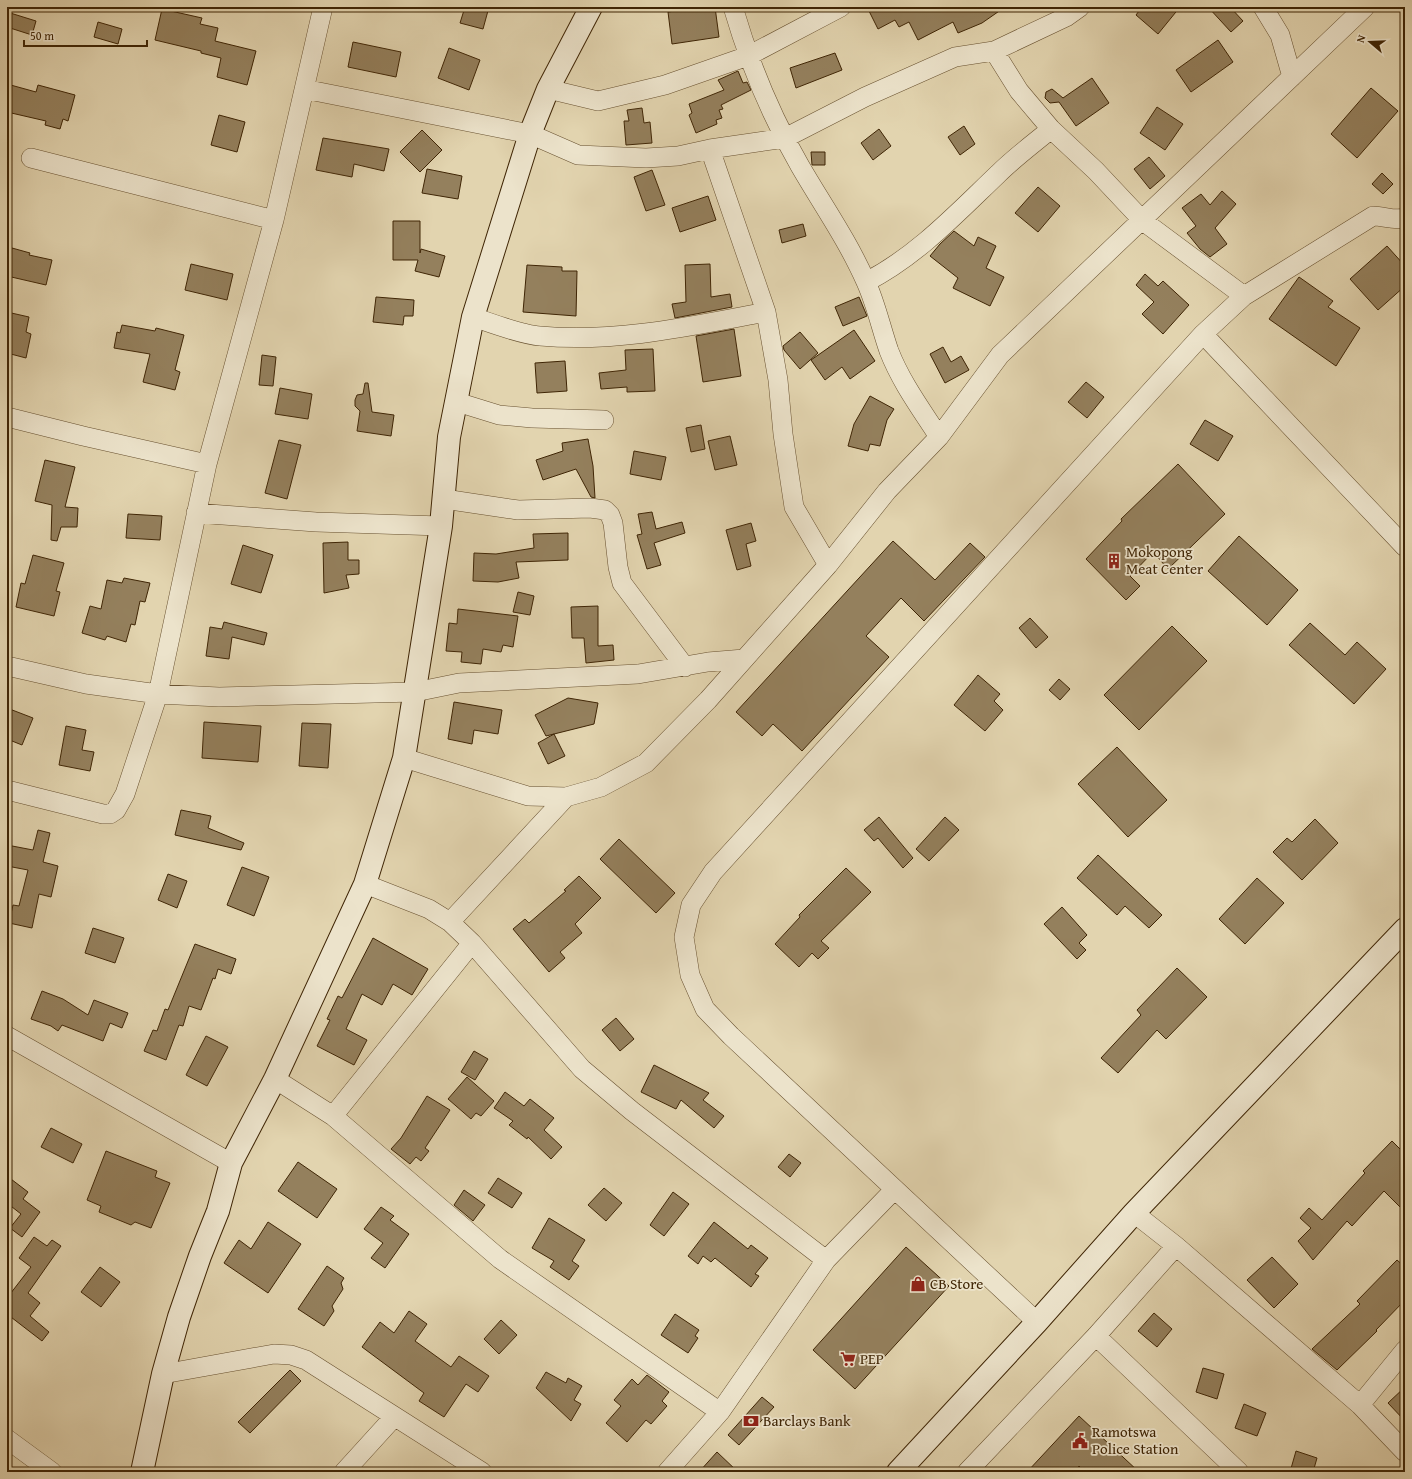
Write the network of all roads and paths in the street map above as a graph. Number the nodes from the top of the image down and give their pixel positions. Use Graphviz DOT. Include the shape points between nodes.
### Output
graph roads {
  1 [pos="323,7"];
  2 [pos="591,7"];
  3 [pos="733,7"];
  4 [pos="841,7"];
  5 [pos="1080,7"];
  6 [pos="1263,7"];
  7 [pos="1365,7"];
  8 [pos="994,51"];
  9 [pos="748,56"];
  10 [pos="1292,77"];
  11 [pos="304,89"];
  12 [pos="548,89"];
  13 [pos="1051,129"];
  14 [pos="530,134"];
  15 [pos="785,138"];
  16 [pos="710,149"];
  17 [pos="31,158"];
  18 [pos="1405,218"];
  19 [pos="274,220"];
  20 [pos="1143,221"];
  21 [pos="866,282"];
  22 [pos="1244,296"];
  23 [pos="766,312"];
  24 [pos="473,317"];
  25 [pos="1203,334"];
  26 [pos="457,402"];
  27 [pos="7,417"];
  28 [pos="604,420"];
  29 [pos="939,437"];
  30 [pos="207,464"];
  31 [pos="444,499"];
  32 [pos="196,513"];
  33 [pos="441,526"];
  34 [pos="1405,547"];
  35 [pos="828,565"];
  36 [pos="744,659"];
  37 [pos="7,666"];
  38 [pos="685,667"];
  39 [pos="415,692"];
  40 [pos="158,694"];
  41 [pos="404,758"];
  42 [pos="7,790"];
  43 [pos="566,797"];
  44 [pos="365,884"];
  45 [pos="450,922"];
  46 [pos="1405,929"];
  47 [pos="472,943"];
  48 [pos="7,1036"];
  49 [pos="274,1079"];
  50 [pos="333,1116"];
  51 [pos="231,1163"];
  52 [pos="894,1190"];
  53 [pos="1134,1213"];
  54 [pos="1176,1246"];
  55 [pos="826,1260"];
  56 [pos="1037,1322"];
  57 [pos="1096,1336"];
  58 [pos="1405,1350"];
  59 [pos="163,1374"];
  60 [pos="1360,1405"];
  61 [pos="720,1412"];
  62 [pos="394,1417"];
  63 [pos="7,1438"];
  64 [pos="1405,1452"];
  65 [pos="52,1472"];
  66 [pos="142,1472"];
  67 [pos="344,1472"];
  68 [pos="482,1472"];
  69 [pos="667,1472"];
  70 [pos="898,1472"];
  71 [pos="967,1472"];
  72 [pos="1239,1472"];
  1 -- 11 [label="street"];
  2 -- 12 [label="street"];
  3 -- 9 [label="street"];
  4 -- 9 [label="street"];
  5 -- 8 [label="street" via="1066,17"];
  6 -- 10 [label="street" via="1280,35"];
  7 -- 10 [label="street"];
  8 -- 13 [label="street" via="1019,91"];
  8 -- 15 [label="street" via="955,57 865,97"];
  9 -- 12 [label="street" via="665,85 598,101"];
  9 -- 15 [label="street"];
  10 -- 20 [label="street"];
  11 -- 14 [label="street"];
  11 -- 19 [label="street"];
  12 -- 14 [label="street"];
  13 -- 20 [label="street" via="1096,171"];
  13 -- 21 [label="street" via="999,172 937,232 886,272"];
  14 -- 16 [label="street" via="578,155 646,158 678,156"];
  14 -- 24 [label="street"];
  15 -- 16 [label="street"];
  15 -- 21 [label="street"];
  16 -- 23 [label="street"];
  17 -- 19 [label="street"];
  18 -- 22 [label="street" via="1373,216"];
  19 -- 30 [label="street"];
  20 -- 22 [label="street"];
  20 -- 29 [label="street" via="1000,355"];
  21 -- 29 [label="street" via="889,352 906,387"];
  22 -- 25 [label="street"];
  23 -- 24 [label="street" via="662,332 601,337 538,336"];
  23 -- 35 [label="street" via="778,380 794,507"];
  24 -- 26 [label="street"];
  25 -- 34 [label="street"];
  25 -- 52 [label="street" via="718,866 690,905 684,937 690,974 705,1009"];
  26 -- 28 [label="street" via="499,415"];
  26 -- 31 [label="street" via="449,437"];
  27 -- 30 [label="street"];
  29 -- 35 [label="street" via="887,491"];
  30 -- 32 [label="street"];
  31 -- 33 [label="street"];
  31 -- 38 [label="street" via="518,510 605,510 613,523 622,584"];
  32 -- 33 [label="street" via="316,522"];
  32 -- 40 [label="street"];
  33 -- 39 [label="street"];
  35 -- 36 [label="street"];
  36 -- 38 [label="street"];
  36 -- 43 [label="street" via="646,763 601,787"];
  37 -- 40 [label="street" via="79,682"];
  38 -- 39 [label="street" via="638,674 459,683"];
  39 -- 40 [label="street" via="219,697"];
  39 -- 41 [label="street"];
  40 -- 42 [label="street" via="125,794 116,810 110,814"];
  41 -- 43 [label="street" via="528,796"];
  41 -- 44 [label="street"];
  43 -- 45 [label="street"];
  44 -- 45 [label="street" via="429,909"];
  44 -- 49 [label="street"];
  45 -- 47 [label="street"];
  46 -- 53 [label="street"];
  47 -- 50 [label="street"];
  47 -- 55 [label="street" via="582,1069 632,1111"];
  48 -- 51 [label="street"];
  49 -- 50 [label="street"];
  49 -- 51 [label="street"];
  50 -- 61 [label="street" via="500,1259"];
  51 -- 59 [label="street" via="218,1211 179,1317"];
  52 -- 55 [label="street"];
  52 -- 56 [label="street"];
  53 -- 54 [label="street"];
  53 -- 56 [label="street"];
  54 -- 57 [label="street"];
  54 -- 60 [label="street"];
  55 -- 61 [label="street"];
  56 -- 70 [label="street"];
  57 -- 71 [label="street"];
  57 -- 72 [label="street"];
  58 -- 60 [label="street"];
  59 -- 62 [label="street" via="265,1355 291,1355 306,1360"];
  59 -- 66 [label="street"];
  60 -- 64 [label="street"];
  61 -- 69 [label="street"];
  62 -- 67 [label="street"];
  62 -- 68 [label="street"];
  63 -- 65 [label="street"];
}
